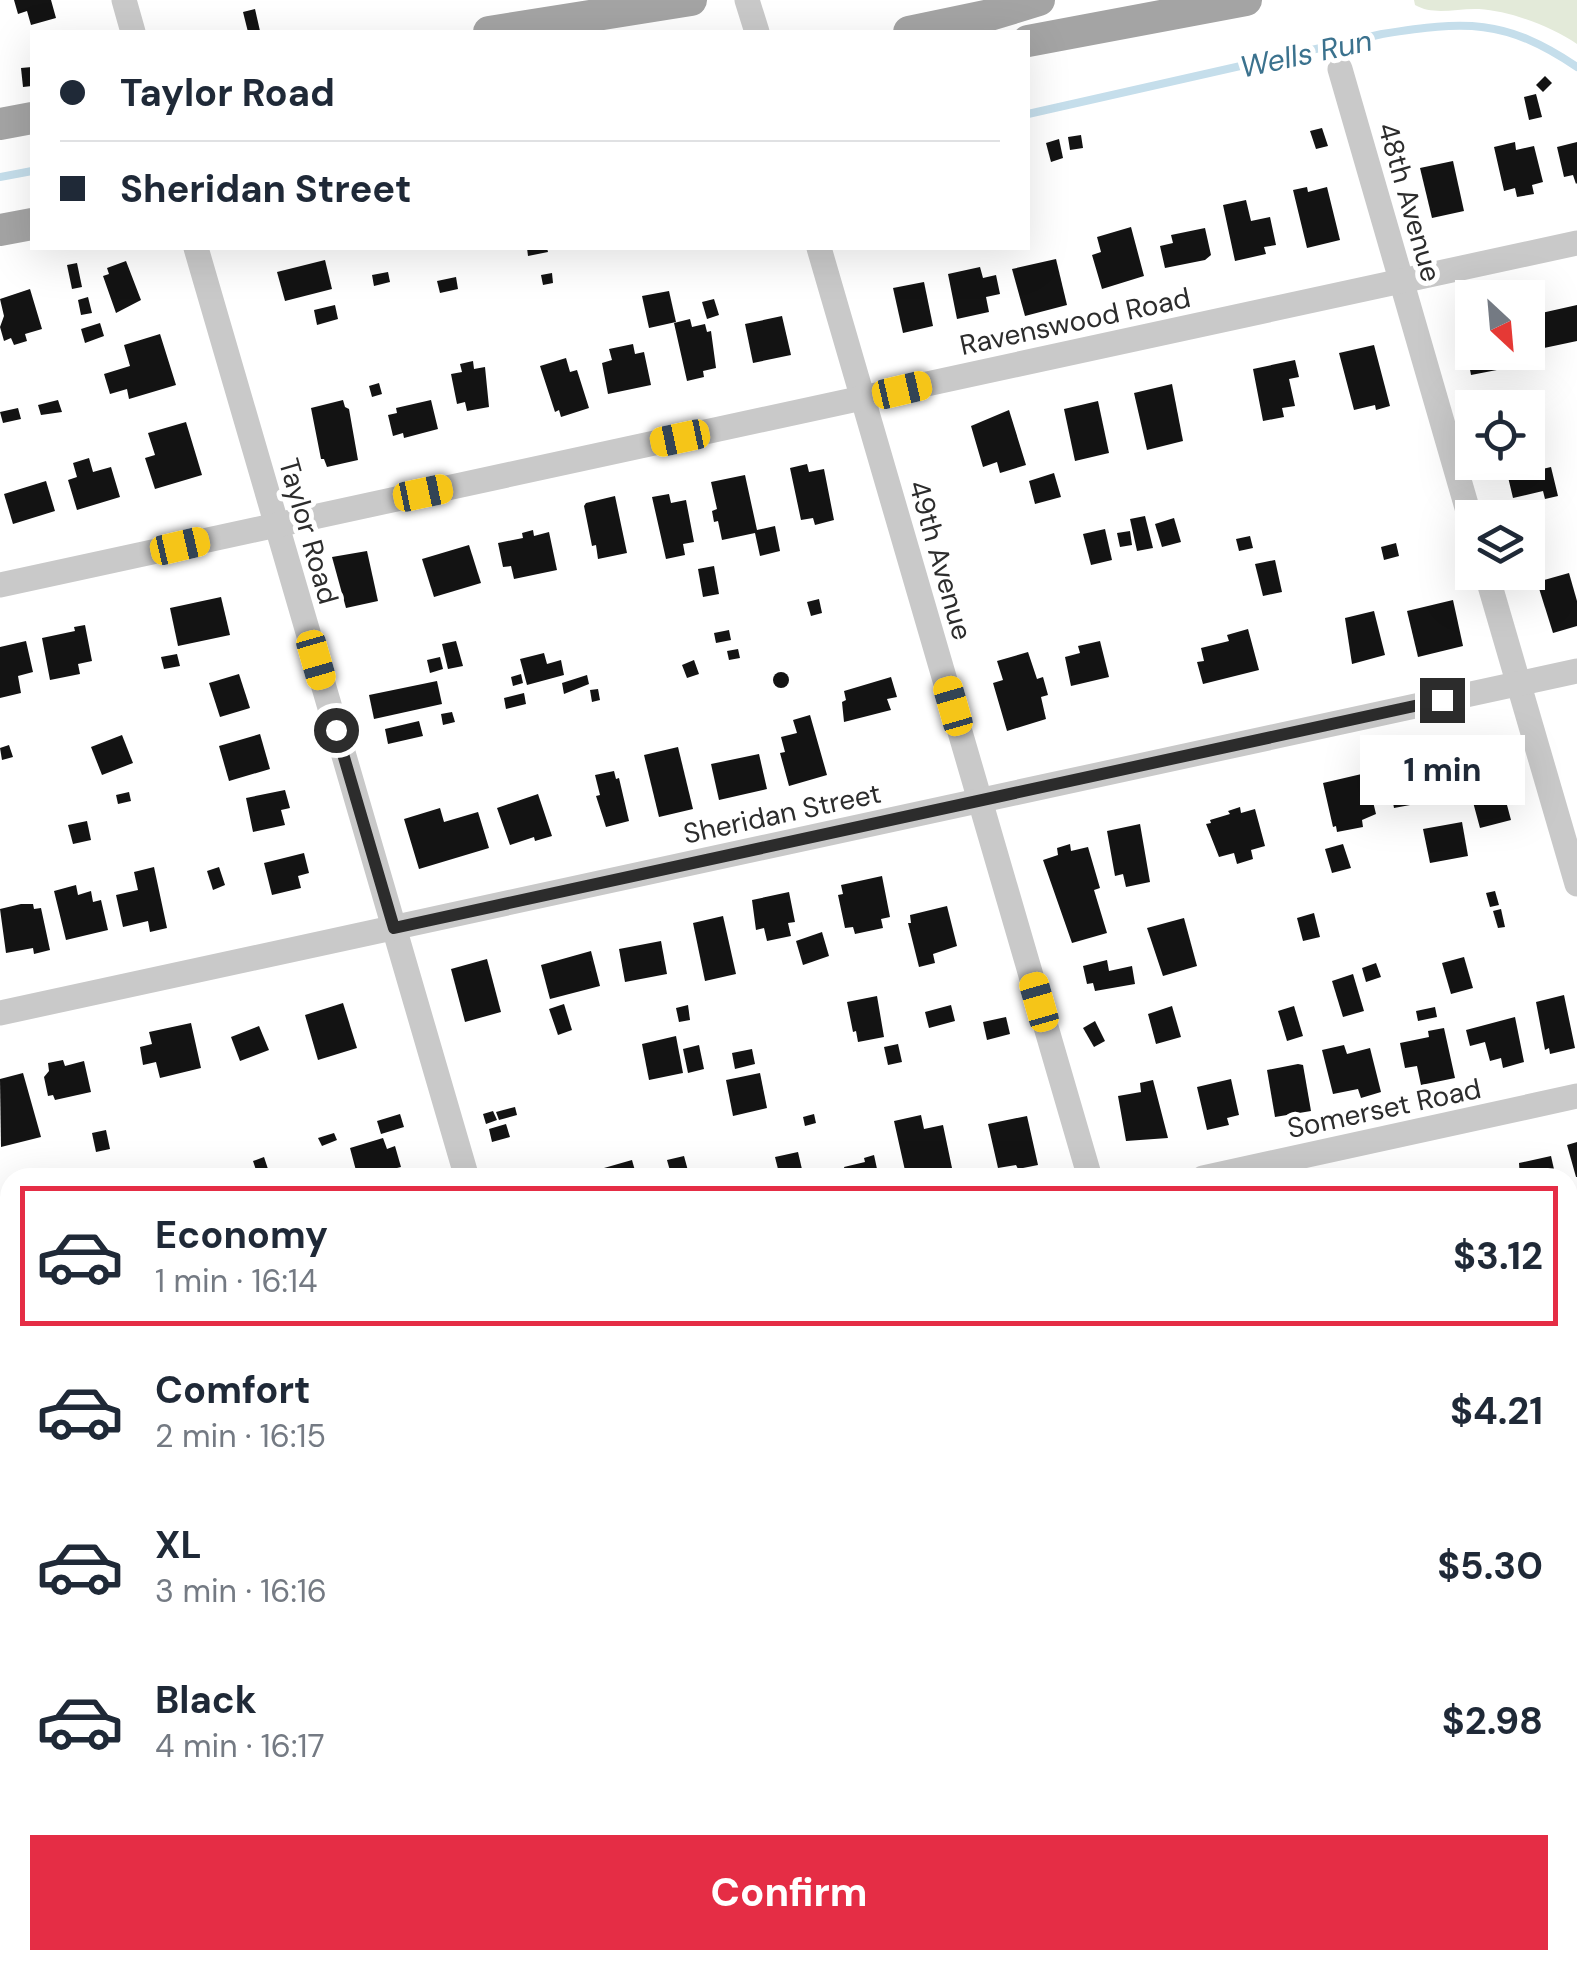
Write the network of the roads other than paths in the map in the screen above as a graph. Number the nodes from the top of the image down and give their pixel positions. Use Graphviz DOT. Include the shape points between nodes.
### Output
graph roads {
  1 [pos="124,0"];
  2 [pos="691,0"];
  3 [pos="747,0"];
  4 [pos="1038,0"];
  5 [pos="1246,0"];
  6 [pos="132,30"];
  7 [pos="502,30"];
  8 [pos="755,30"];
  9 [pos="919,30"];
  10 [pos="1030,41"];
  11 [pos="1340,69"];
  12 [pos="30,118"];
  13 [pos="0,124"];
  14 [pos="30,224"];
  15 [pos="0,230"];
  16 [pos="1577,243"];
  17 [pos="197,250"];
  18 [pos="820,250"];
  19 [pos="1402,281"];
  20 [pos="863,398"];
  21 [pos="1465,500"];
  22 [pos="276,525"];
  23 [pos="0,585"];
  24 [pos="1491,590"];
  25 [pos="1577,671"];
  26 [pos="1519,684"];
  27 [pos="980,801"];
  28 [pos="1577,884"];
  29 [pos="394,928"];
  30 [pos="0,1013"];
  31 [pos="1577,1096"];
  32 [pos="463,1168"];
  33 [pos="1087,1168"];
  34 [pos="1249,1168"];
  1 -- 6 [label="street"];
  2 -- 7 [label="main road"];
  3 -- 8 [label="street"];
  4 -- 9 [label="main road"];
  5 -- 10 [label="main road"];
  11 -- 19 [label="street, 48th Avenue"];
  12 -- 13 [label="main road"];
  14 -- 15 [label="main road"];
  16 -- 19 [label="street, Ravenswood Road"];
  17 -- 22 [label="street, Taylor Road"];
  18 -- 20 [label="street, 49th Avenue"];
  19 -- 20 [label="street, Ravenswood Road"];
  19 -- 21 [label="street, 48th Avenue"];
  20 -- 22 [label="street, Ravenswood Road"];
  20 -- 27 [label="street, 49th Avenue"];
  22 -- 23 [label="street, Ravenswood Road"];
  22 -- 29 [label="street, Taylor Road"];
  24 -- 26 [label="street"];
  25 -- 26 [label="street, Sheridan Street"];
  26 -- 27 [label="street, Sheridan Street"];
  26 -- 28 [label="street"];
  27 -- 29 [label="street, Sheridan Street"];
  27 -- 33 [label="street, 49th Avenue"];
  29 -- 30 [label="street, Sheridan Street"];
  29 -- 32 [label="street, Taylor Road"];
  31 -- 34 [label="street, Somerset Road"];
}
